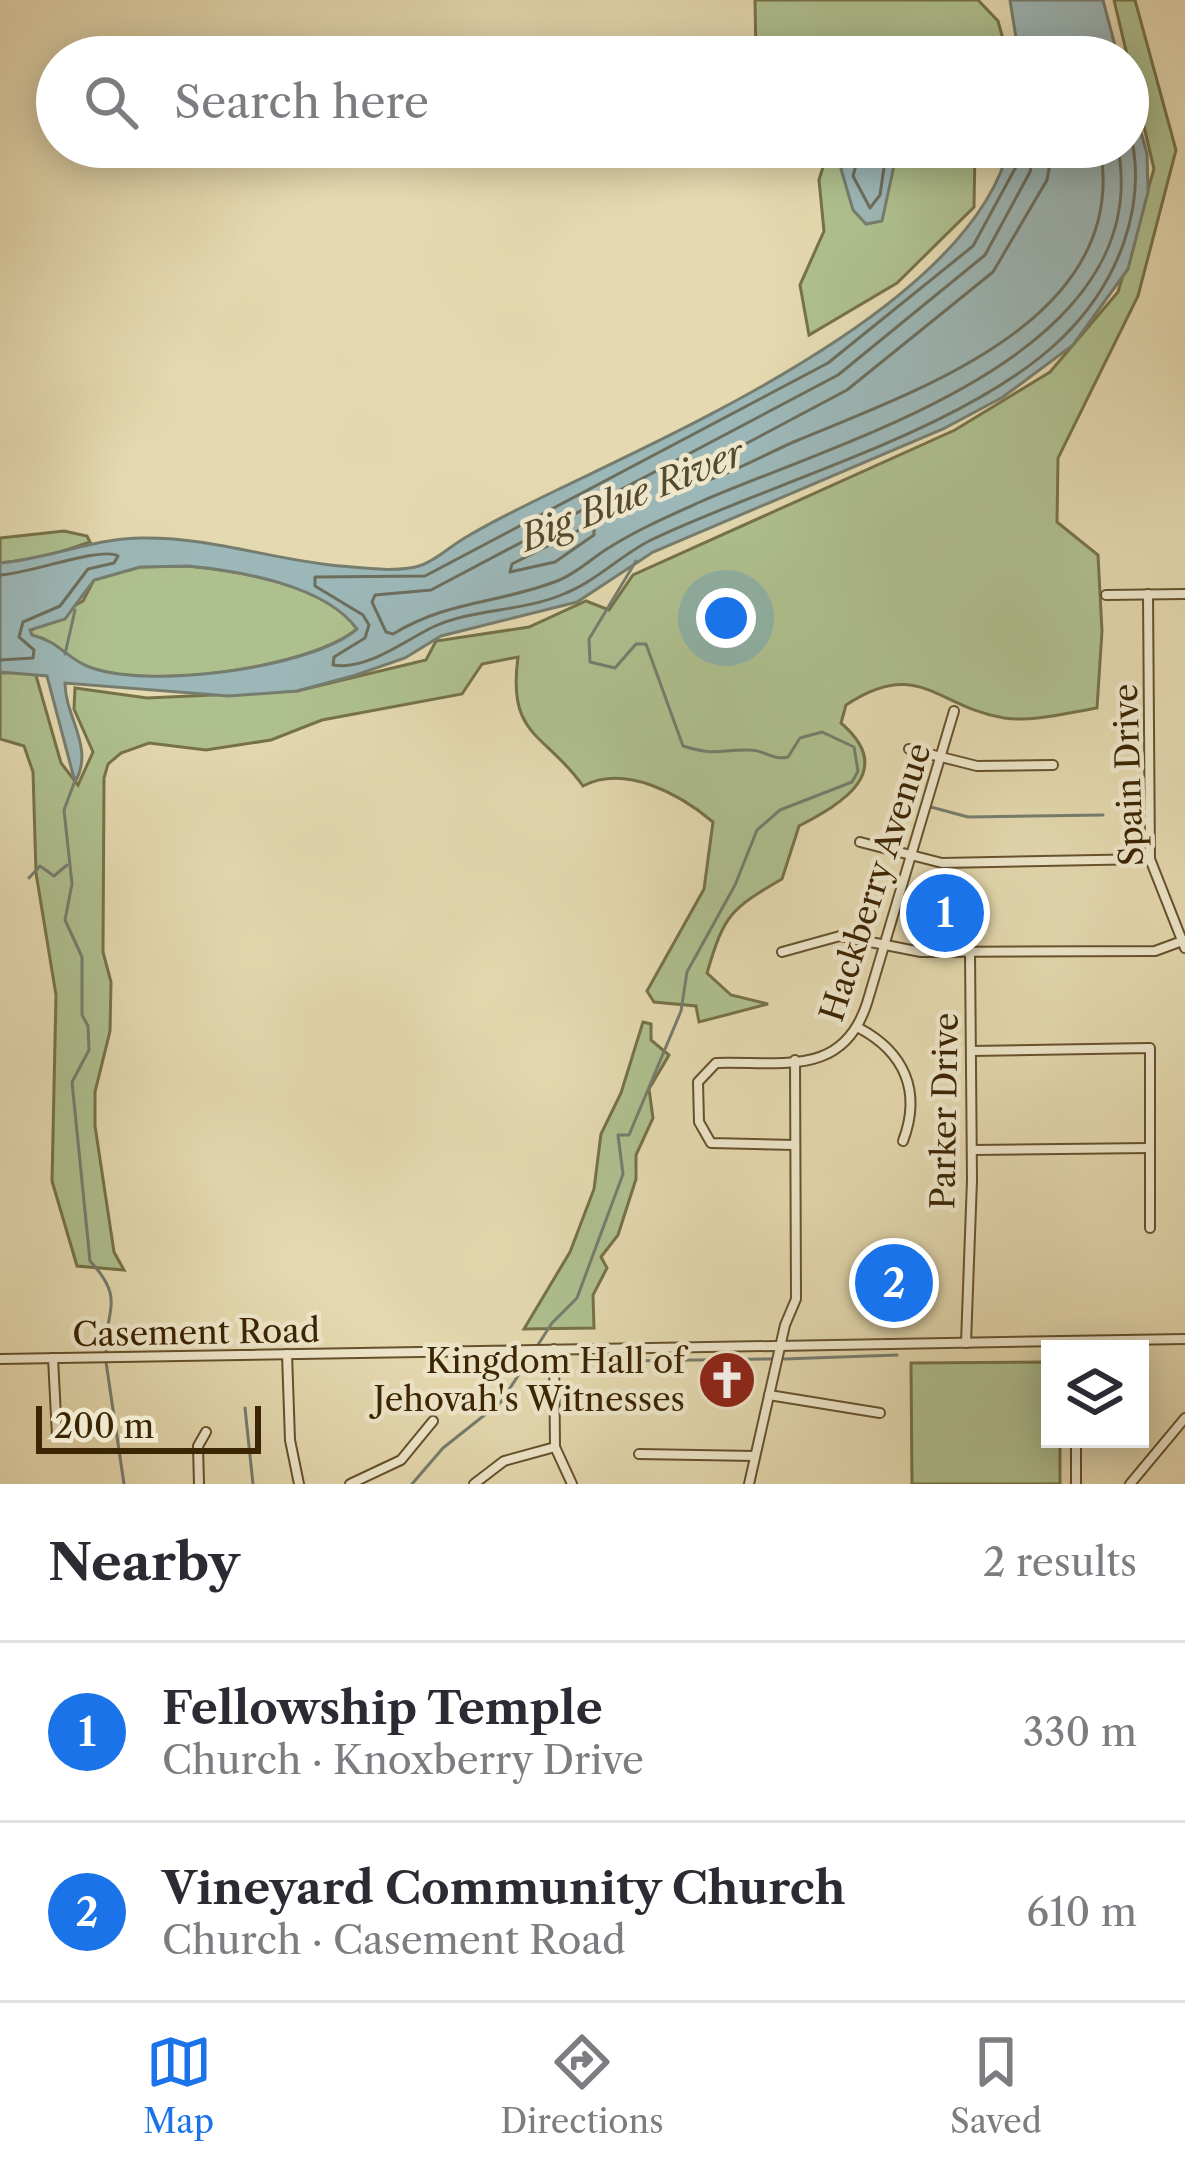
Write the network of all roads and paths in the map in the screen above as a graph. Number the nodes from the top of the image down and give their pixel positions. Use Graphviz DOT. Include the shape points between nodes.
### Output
graph roads {
  1 [pos="1148,594"];
  2 [pos="1185,594"];
  3 [pos="1106,595"];
  4 [pos="954,711"];
  5 [pos="909,749"];
  6 [pos="940,758"];
  7 [pos="1053,765"];
  8 [pos="860,842"];
  9 [pos="910,856"];
  10 [pos="1150,859"];
  11 [pos="883,944"];
  12 [pos="1184,944"];
  13 [pos="782,952"];
  14 [pos="970,952"];
  15 [pos="859,1028"];
  16 [pos="971,1051"];
  17 [pos="795,1060"];
  18 [pos="903,1141"];
  19 [pos="795,1145"];
  20 [pos="1150,1148"];
  21 [pos="972,1150"];
  22 [pos="1150,1228"];
  23 [pos="1185,1339"];
  24 [pos="1149,1341"];
  25 [pos="966,1342"];
  26 [pos="781,1344"];
  27 [pos="1041,1344"];
  28 [pos="549,1349"];
  29 [pos="287,1354"];
  30 [pos="53,1358"];
  31 [pos="0,1359"];
  32 [pos="769,1395"];
  33 [pos="880,1413"];
  34 [pos="1185,1418"];
  35 [pos="433,1421"];
  36 [pos="206,1432"];
  37 [pos="57,1436"];
  38 [pos="554,1447"];
  39 [pos="1076,1448"];
  40 [pos="639,1454"];
  41 [pos="755,1456"];
  42 [pos="199,1484"];
  43 [pos="299,1484"];
  44 [pos="350,1484"];
  45 [pos="474,1484"];
  46 [pos="572,1484"];
  47 [pos="749,1484"];
  48 [pos="1076,1484"];
  49 [pos="1130,1484"];
  1 -- 2 [label="street"];
  1 -- 3 [label="street"];
  1 -- 10 [label="street, Spain Drive"];
  4 -- 6 [label="street, Hackberry Avenue"];
  5 -- 6 [label="street"];
  6 -- 7 [label="street"];
  6 -- 9 [label="street, Hackberry Avenue"];
  8 -- 9 [label="street"];
  9 -- 10 [label="street" via="942,863"];
  9 -- 11 [label="street, Hackberry Avenue"];
  10 -- 12 [label="street, Spain Drive"];
  11 -- 13 [label="street" via="840,936"];
  11 -- 14 [label="street"];
  11 -- 15 [label="street, Hackberry Avenue"];
  12 -- 14 [label="street"];
  14 -- 16 [label="street, Parker Drive"];
  15 -- 17 [label="street, Hackberry Avenue" via="838,1052"];
  15 -- 18 [label="street" via="895,1052 906,1070"];
  16 -- 20 [label="street" via="1150,1048"];
  16 -- 21 [label="street, Parker Drive"];
  17 -- 19 [label="street"];
  17 -- 19 [label="street, Hackberry Avenue" via="716,1063 698,1082 699,1122 711,1143"];
  19 -- 26 [label="street" via="797,1286"];
  20 -- 21 [label="street"];
  20 -- 22 [label="street"];
  21 -- 25 [label="street, Parker Drive"];
  23 -- 24 [label="street, Casement Road"];
  25 -- 26 [label="street, Casement Road"];
  25 -- 27 [label="street, Casement Road"];
  26 -- 28 [label="street, Casement Road"];
  26 -- 32 [label="street"];
  28 -- 29 [label="street, Casement Road"];
  28 -- 38 [label="street"];
  29 -- 30 [label="street, Casement Road"];
  29 -- 43 [label="street"];
  30 -- 31 [label="street, Casement Road"];
  30 -- 37 [label="street"];
  32 -- 33 [label="street"];
  32 -- 41 [label="street"];
  34 -- 49 [label="street"];
  35 -- 44 [label="street" via="401,1460"];
  36 -- 42 [label="street" via="198,1446"];
  38 -- 45 [label="street" via="504,1461"];
  38 -- 46 [label="street"];
  39 -- 48 [label="street"];
  40 -- 41 [label="street"];
  41 -- 47 [label="street"];
}
